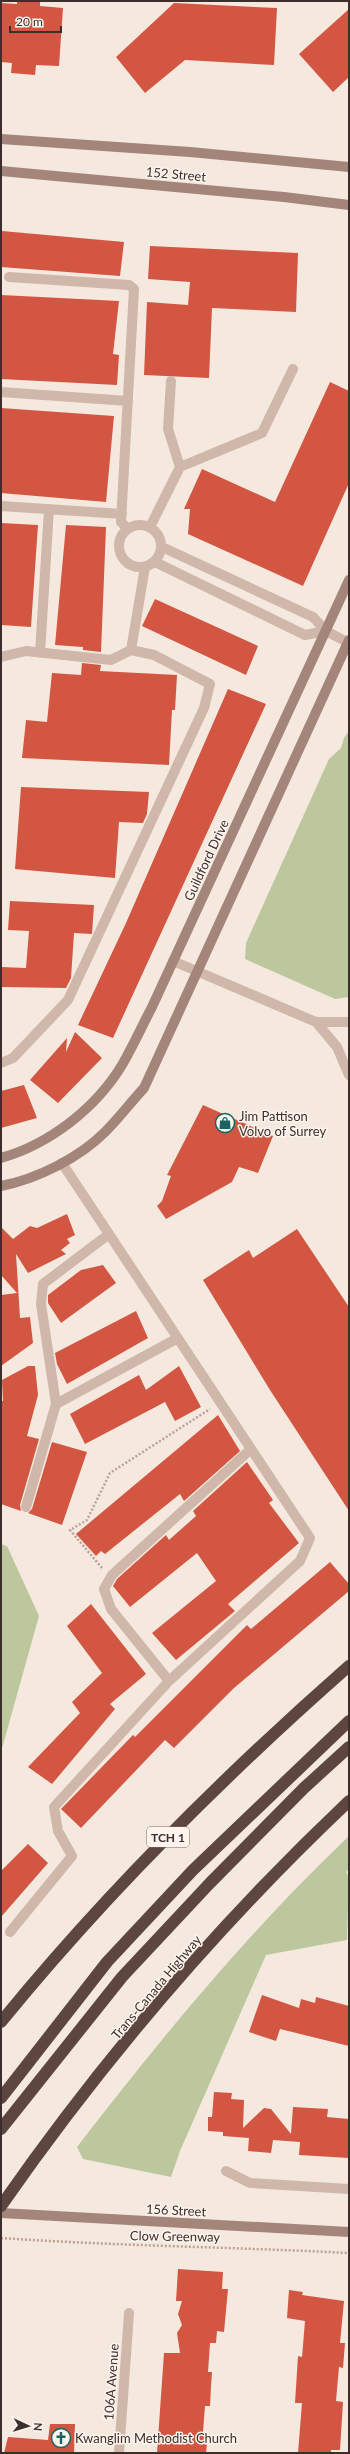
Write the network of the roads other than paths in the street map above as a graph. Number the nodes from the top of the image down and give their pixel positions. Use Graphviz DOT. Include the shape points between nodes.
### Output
graph roads {
  1 [pos="1,139"];
  2 [pos="349,167"];
  3 [pos="1,171"];
  4 [pos="349,205"];
  5 [pos="9,277"];
  6 [pos="293,369"];
  7 [pos="171,381"];
  8 [pos="1,392"];
  9 [pos="128,401"];
  10 [pos="180,467"];
  11 [pos="1,506"];
  12 [pos="49,509"];
  13 [pos="122,514"];
  14 [pos="150,527"];
  15 [pos="128,529"];
  16 [pos="162,546"];
  17 [pos="154,562"];
  18 [pos="145,567"];
  19 [pos="349,580"];
  20 [pos="326,631"];
  21 [pos="349,642"];
  22 [pos="131,650"];
  23 [pos="40,653"];
  24 [pos="1,657"];
  25 [pos="173,961"];
  26 [pos="197,972"];
  27 [pos="316,1022"];
  28 [pos="349,1022"];
  29 [pos="1,1063"];
  30 [pos="349,1075"];
  31 [pos="1,1158"];
  32 [pos="62,1163"];
  33 [pos="1,1186"];
  34 [pos="109,1234"];
  35 [pos="178,1338"];
  36 [pos="56,1404"];
  37 [pos="251,1449"];
  38 [pos="26,1507"];
  39 [pos="349,1666"];
  40 [pos="169,1681"];
  41 [pos="349,1721"];
  42 [pos="349,1747"];
  43 [pos="349,1801"];
  44 [pos="10,1932"];
  45 [pos="1,2022"];
  46 [pos="1,2098"];
  47 [pos="1,2129"];
  48 [pos="226,2171"];
  49 [pos="349,2189"];
  50 [pos="1,2206"];
  51 [pos="1,2213"];
  52 [pos="349,2232"];
  53 [pos="129,2313"];
  54 [pos="119,2453"];
  1 -- 2 [label="main road, 152 Street"];
  3 -- 4 [label="main road, 152 Street"];
  5 -- 9 [label="street" via="129,285 134,289"];
  6 -- 10 [label="street" via="262,433"];
  7 -- 10 [label="street" via="168,429"];
  8 -- 9 [label="street"];
  9 -- 13 [label="street"];
  10 -- 14 [label="street"];
  11 -- 12 [label="street"];
  12 -- 13 [label="street"];
  12 -- 23 [label="street"];
  13 -- 15 [label="street" via="121,522"];
  14 -- 15 [label="street" via="138,525"];
  14 -- 16 [label="street" via="157,533"];
  15 -- 18 [label="street" via="119,543 121,556 131,566"];
  16 -- 17 [label="street"];
  16 -- 20 [label="street" via="313,617"];
  17 -- 18 [label="street"];
  17 -- 20 [label="street" via="305,635"];
  18 -- 22 [label="street"];
  19 -- 20 [label="main road, Guildford Drive"];
  20 -- 21 [label="street"];
  20 -- 25 [label="main road, Guildford Drive"];
  21 -- 26 [label="main road"];
  22 -- 23 [label="street" via="111,660"];
  22 -- 29 [label="street" via="154,655 210,684 204,708 68,1000 13,1058"];
  23 -- 24 [label="street" via="26,652"];
  25 -- 26 [label="street"];
  25 -- 31 [label="main road, Guildford Drive" via="122,1065 99,1096 59,1131 20,1152"];
  26 -- 27 [label="street"];
  26 -- 32 [label="main road" via="144,1088 105,1133"];
  27 -- 28 [label="street"];
  27 -- 30 [label="street" via="337,1047"];
  32 -- 33 [label="main road" via="22,1182"];
  32 -- 34 [label="street"];
  34 -- 35 [label="street"];
  34 -- 36 [label="street" via="43,1284 41,1304"];
  35 -- 36 [label="street"];
  35 -- 37 [label="street"];
  36 -- 38 [label="street"];
  37 -- 40 [label="street" via="310,1538 300,1561"];
  37 -- 40 [label="street" via="110,1579 104,1589 111,1608"];
  39 -- 45 [label="highway, TCH 1" via="266,1740 163,1842 81,1929"];
  40 -- 44 [label="street" via="54,1807 58,1831 72,1856"];
  41 -- 46 [label="highway" via="193,1870 113,1957"];
  42 -- 47 [label="highway" via="304,1788 215,1878 122,1977"];
  43 -- 50 [label="highway, Trans-Canada Highway" via="239,1912 159,2002 35,2157"];
  48 -- 49 [label="street" via="250,2182"];
  51 -- 52 [label="main road, 156 Street"];
  53 -- 54 [label="street, 106A Avenue"];
}
